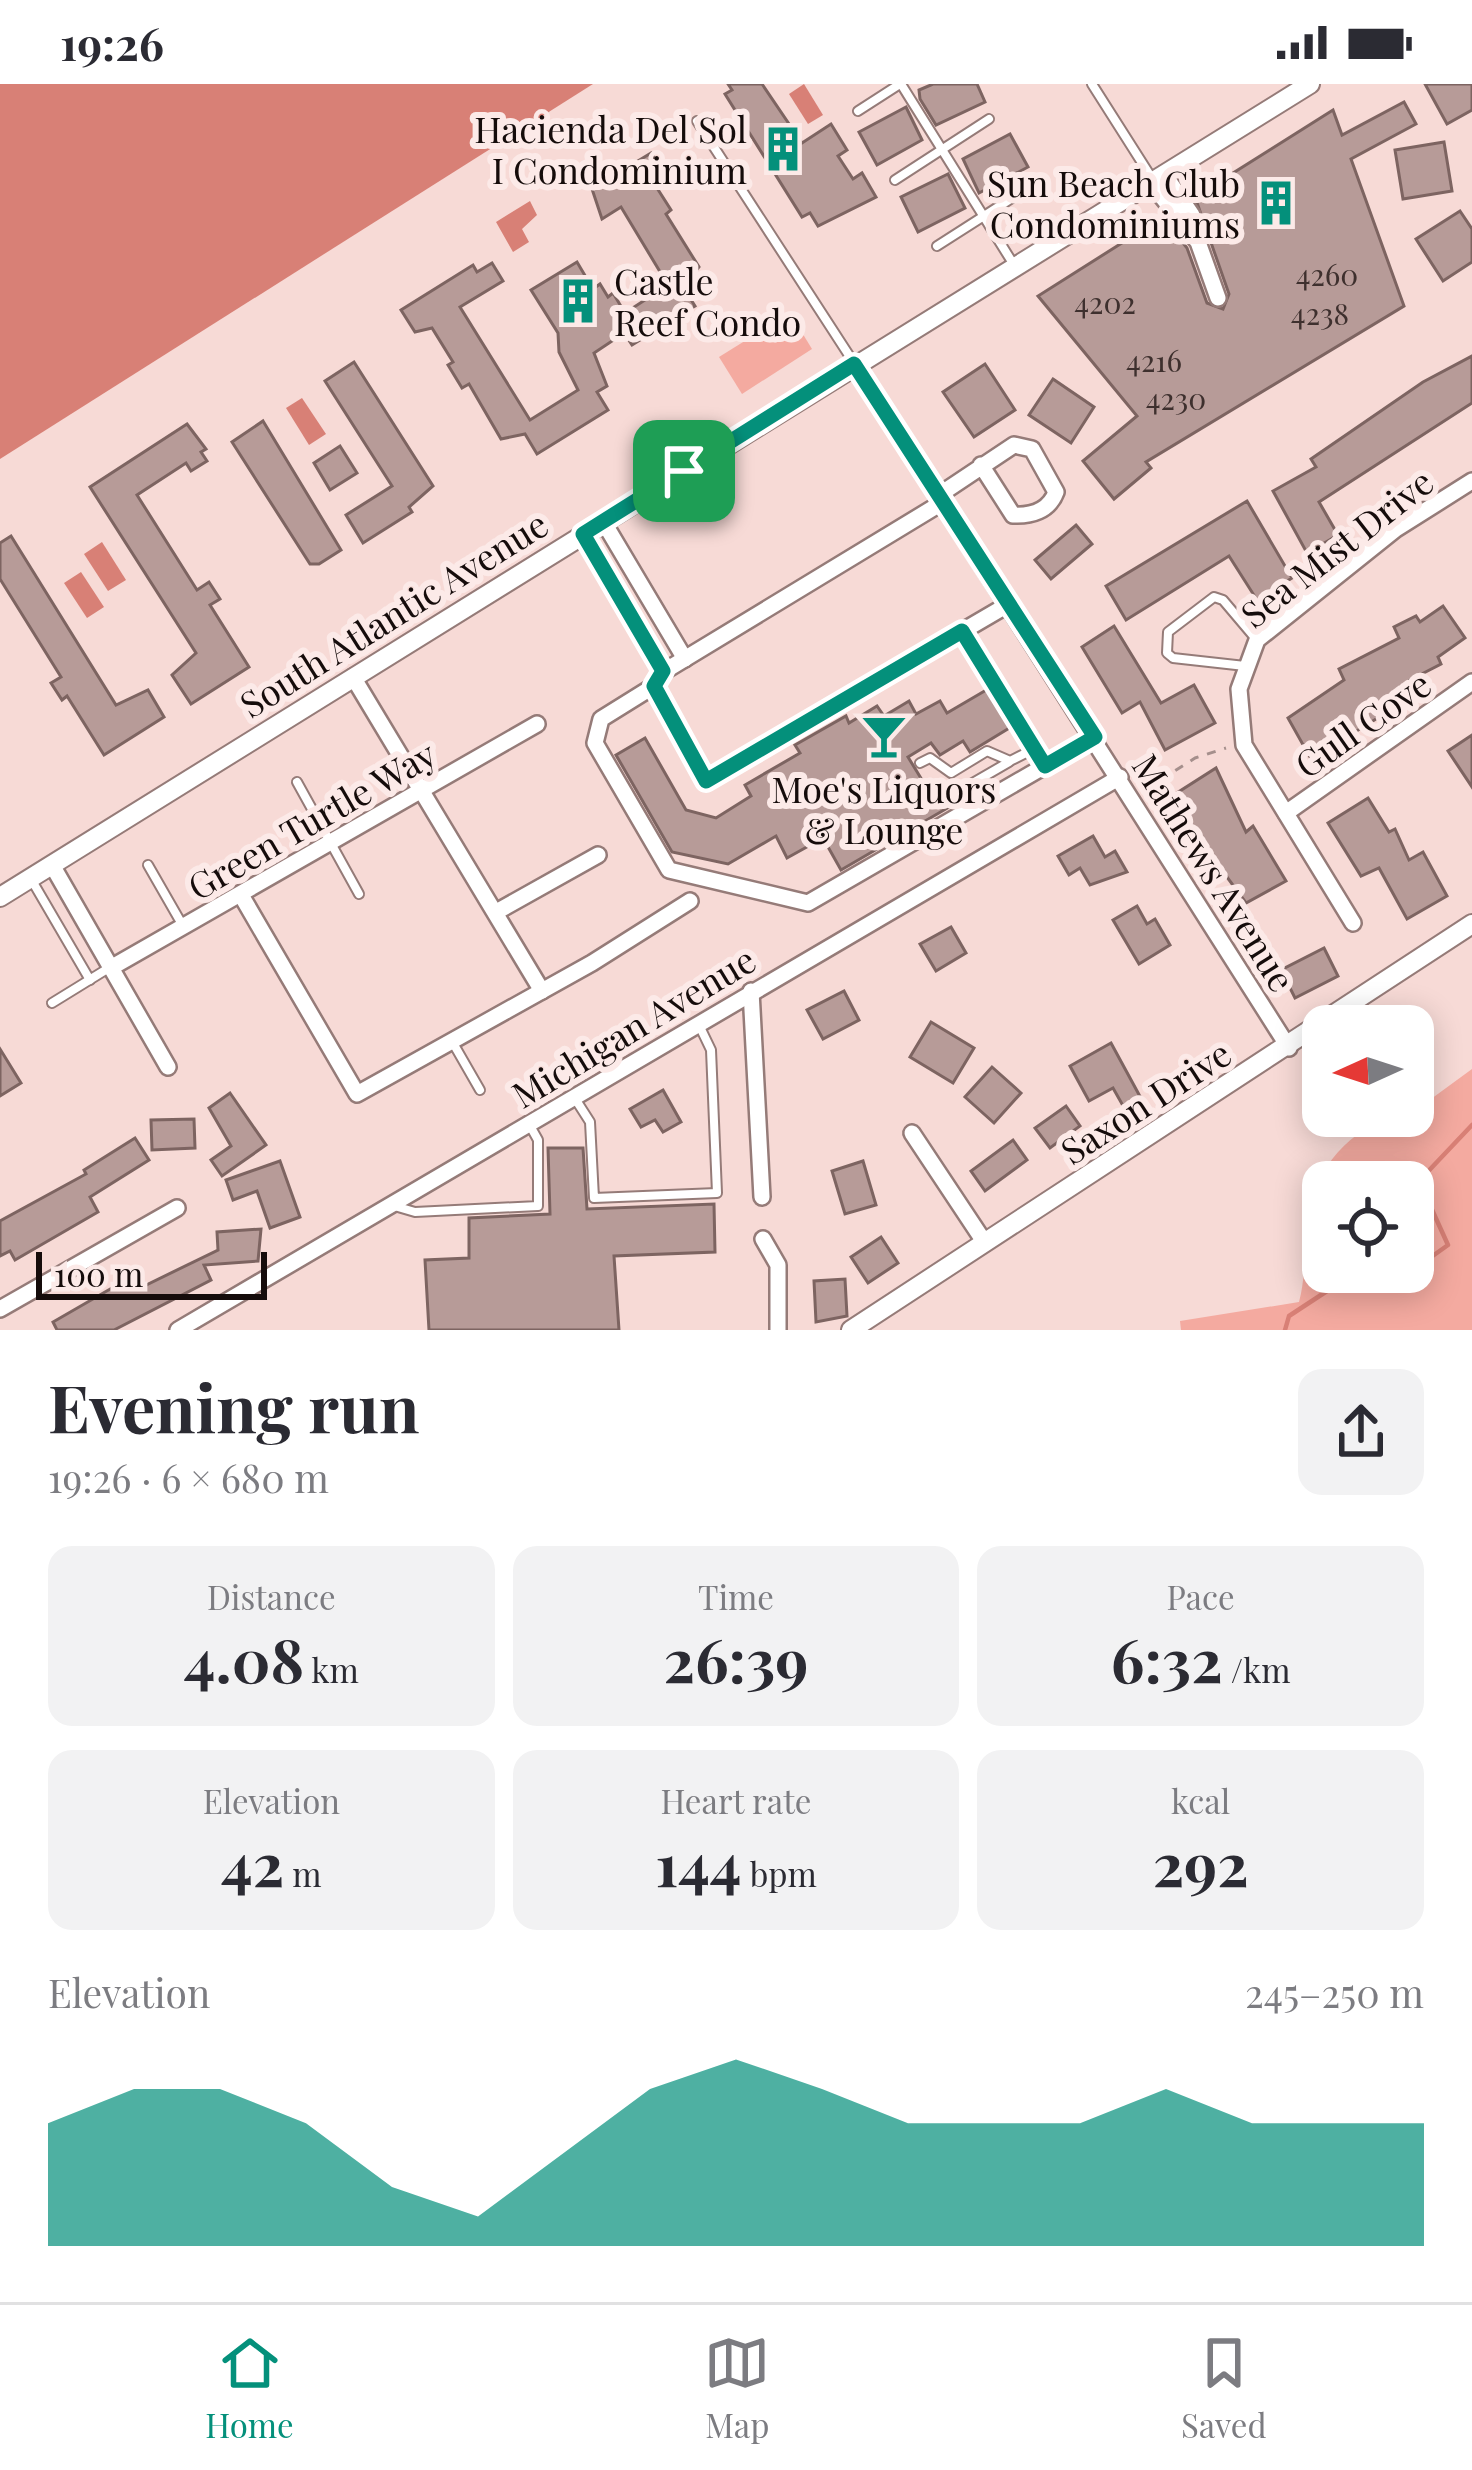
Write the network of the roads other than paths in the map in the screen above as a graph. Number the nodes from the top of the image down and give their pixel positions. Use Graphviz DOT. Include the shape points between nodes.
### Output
graph roads {
  1 [pos="900,84"];
  2 [pos="1092,84"];
  3 [pos="1310,84"];
  4 [pos="858,111"];
  5 [pos="989,119"];
  6 [pos="697,121"];
  7 [pos="942,149"];
  8 [pos="1156,179"];
  9 [pos="895,180"];
  10 [pos="1034,184"];
  11 [pos="984,216"];
  12 [pos="937,246"];
  13 [pos="1015,266"];
  14 [pos="1218,298"];
  15 [pos="854,364"];
  16 [pos="981,465"];
  17 [pos="1472,482"];
  18 [pos="941,498"];
  19 [pos="603,521"];
  20 [pos="583,534"];
  21 [pos="1009,604"];
  22 [pos="962,631"];
  23 [pos="1257,640"];
  24 [pos="685,658"];
  25 [pos="1245,666"];
  26 [pos="353,677"];
  27 [pos="658,679"];
  28 [pos="1472,682"];
  29 [pos="537,724"];
  30 [pos="1095,737"];
  31 [pos="1034,748"];
  32 [pos="1010,761"];
  33 [pos="920,763"];
  34 [pos="1045,766"];
  35 [pos="1120,777"];
  36 [pos="297,782"];
  37 [pos="422,790"];
  38 [pos="952,796"];
  39 [pos="1286,813"];
  40 [pos="332,845"];
  41 [pos="598,856"];
  42 [pos="52,865"];
  43 [pos="148,865"];
  44 [pos="30,878"];
  45 [pos="4,889"];
  46 [pos="358,894"];
  47 [pos="242,895"];
  48 [pos="690,902"];
  49 [pos="498,911"];
  50 [pos="1353,922"];
  51 [pos="1472,924"];
  52 [pos="183,927"];
  53 [pos="114,966"];
  54 [pos="90,980"];
  55 [pos="542,992"];
  56 [pos="751,992"];
  57 [pos="52,1003"];
  58 [pos="698,1023"];
  59 [pos="452,1041"];
  60 [pos="1289,1048"];
  61 [pos="168,1066"];
  62 [pos="480,1090"];
  63 [pos="573,1096"];
  64 [pos="528,1123"];
  65 [pos="912,1133"];
  66 [pos="762,1197"];
  67 [pos="390,1205"];
  68 [pos="177,1208"];
  69 [pos="763,1239"];
  70 [pos="985,1244"];
  71 [pos="0,1309"];
  72 [pos="178,1330"];
  73 [pos="778,1330"];
  74 [pos="851,1330"];
  1 -- 4 [label="lane"];
  1 -- 7 [label="lane"];
  2 -- 8 [label="lane"];
  3 -- 8 [label="street, South Atlantic Avenue"];
  5 -- 7 [label="lane"];
  6 -- 15 [label="lane"];
  7 -- 9 [label="lane"];
  7 -- 11 [label="lane"];
  8 -- 13 [label="street, South Atlantic Avenue"];
  8 -- 14 [label="street"];
  10 -- 11 [label="lane"];
  11 -- 12 [label="lane"];
  11 -- 13 [label="lane"];
  13 -- 15 [label="street, South Atlantic Avenue"];
  15 -- 18 [label="street, Mathews Avenue"];
  15 -- 19 [label="street, South Atlantic Avenue"];
  16 -- 16 [label="street" via="1014,445 1033,449 1056,492 1052,502 1029,516 1013,515"];
  16 -- 18 [label="street"];
  17 -- 23 [label="street, Sea Mist Drive" via="1396,530"];
  18 -- 21 [label="street, Mathews Avenue"];
  18 -- 24 [label="street"];
  19 -- 20 [label="street, South Atlantic Avenue"];
  19 -- 24 [label="street"];
  20 -- 26 [label="street, South Atlantic Avenue"];
  20 -- 27 [label="street"];
  21 -- 22 [label="street"];
  21 -- 30 [label="street, Mathews Avenue"];
  22 -- 27 [label="street" via="706,781"];
  22 -- 31 [label="lane"];
  23 -- 25 [label="street, Sea Mist Drive"];
  23 -- 25 [label="lane" via="1214,597 1168,632 1173,658"];
  24 -- 27 [label="street"];
  25 -- 39 [label="street, Sea Mist Drive" via="1244,745"];
  26 -- 37 [label="street"];
  26 -- 42 [label="street, South Atlantic Avenue"];
  27 -- 34 [label="street" via="601,719 595,743 669,870 808,903"];
  28 -- 39 [label="street, Gull Cove"];
  29 -- 37 [label="street, Green Turtle Way"];
  30 -- 34 [label="street"];
  30 -- 35 [label="street, Mathews Avenue"];
  31 -- 32 [label="lane"];
  31 -- 34 [label="lane"];
  32 -- 33 [label="lane" via="987,751 951,773 930,758"];
  32 -- 38 [label="lane"];
  35 -- 56 [label="street, Michigan Avenue"];
  35 -- 60 [label="street, Mathews Avenue"];
  36 -- 40 [label="lane"];
  37 -- 40 [label="street, Green Turtle Way"];
  37 -- 49 [label="street"];
  39 -- 50 [label="street, Sea Mist Drive"];
  40 -- 46 [label="lane"];
  40 -- 47 [label="street, Green Turtle Way"];
  41 -- 49 [label="street"];
  42 -- 44 [label="street, South Atlantic Avenue"];
  42 -- 53 [label="street"];
  43 -- 52 [label="lane"];
  44 -- 45 [label="street, South Atlantic Avenue"];
  44 -- 54 [label="lane"];
  47 -- 52 [label="street, Green Turtle Way"];
  47 -- 59 [label="street" via="357,1094"];
  48 -- 55 [label="street"];
  49 -- 55 [label="street"];
  51 -- 60 [label="street, Saxon Drive"];
  52 -- 53 [label="street, Green Turtle Way"];
  53 -- 54 [label="lane"];
  53 -- 61 [label="street"];
  54 -- 57 [label="lane"];
  55 -- 59 [label="street"];
  56 -- 58 [label="street, Michigan Avenue"];
  56 -- 66 [label="street"];
  58 -- 63 [label="street, Michigan Avenue"];
  58 -- 63 [label="lane" via="711,1049 717,1193 594,1198 590,1121"];
  59 -- 62 [label="lane"];
  60 -- 70 [label="street, Saxon Drive"];
  63 -- 64 [label="street, Michigan Avenue"];
  64 -- 67 [label="street, Michigan Avenue"];
  64 -- 67 [label="lane" via="538,1140 538,1206 415,1212"];
  65 -- 70 [label="street"];
  67 -- 72 [label="street, Michigan Avenue"];
  68 -- 71 [label="street"];
  69 -- 73 [label="street" via="778,1265"];
  70 -- 74 [label="street, Saxon Drive"];
}
